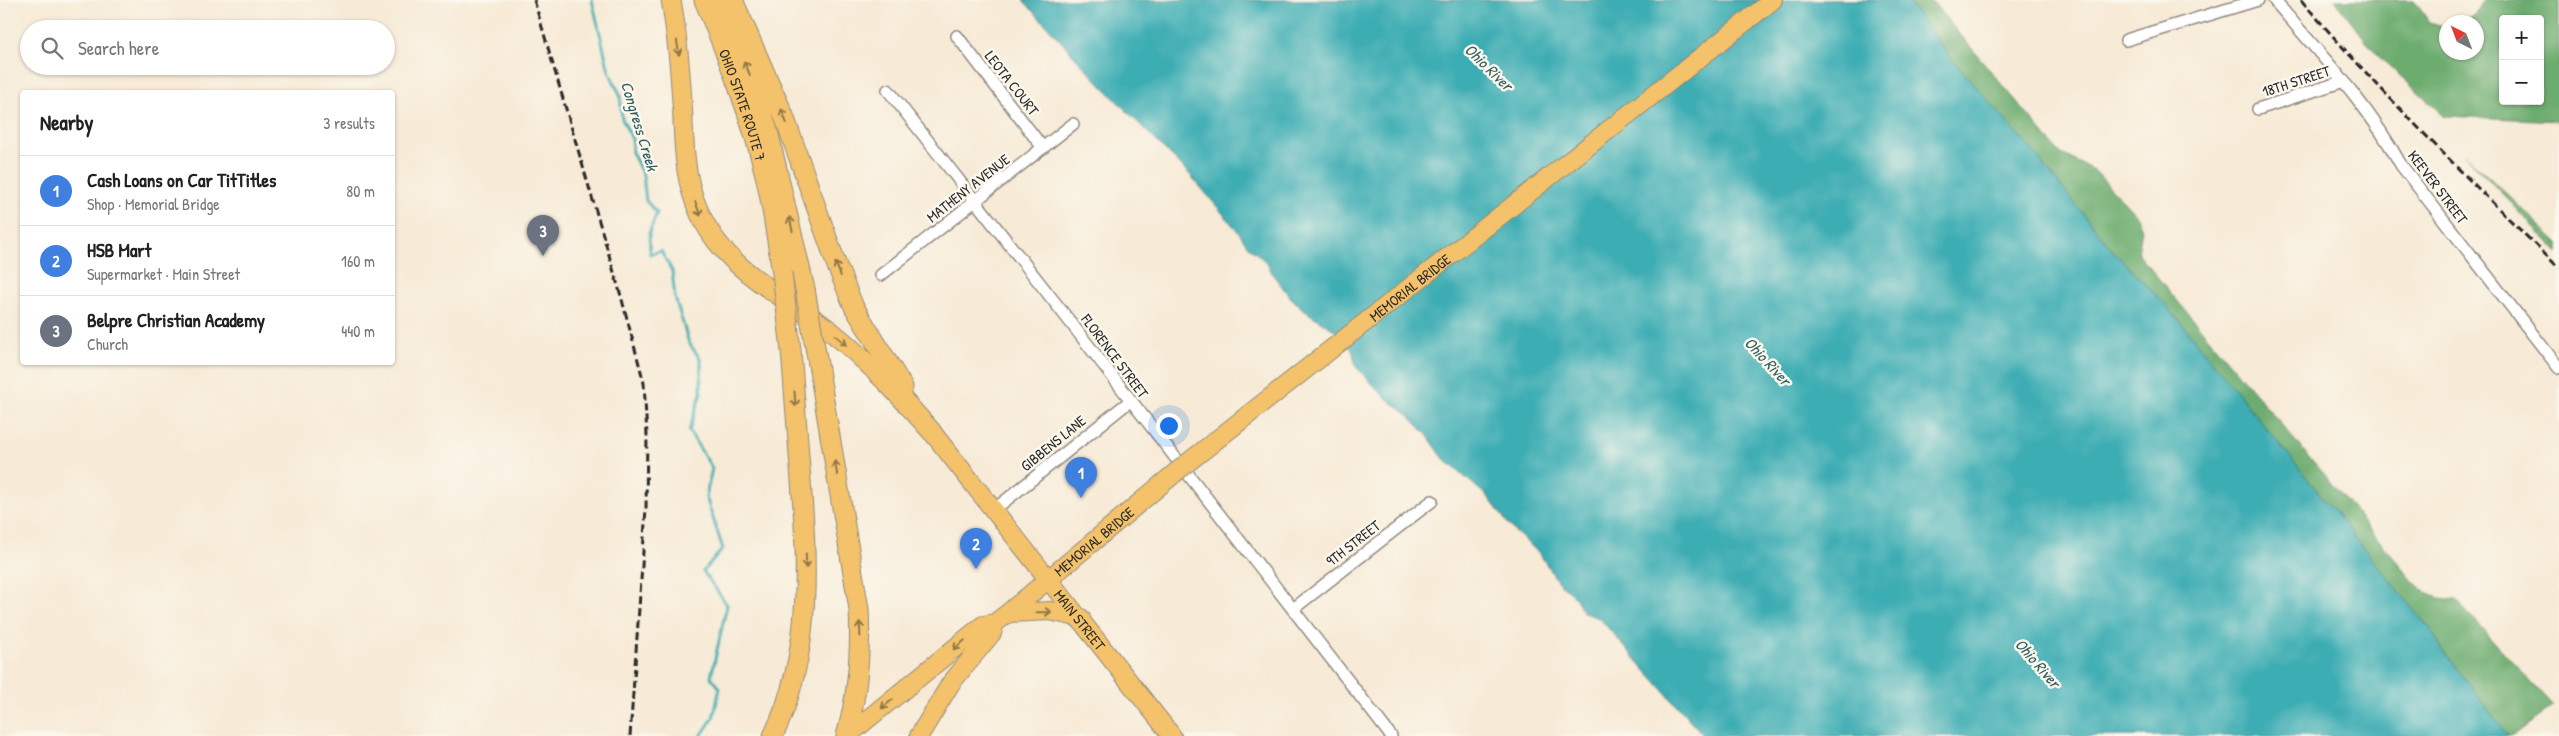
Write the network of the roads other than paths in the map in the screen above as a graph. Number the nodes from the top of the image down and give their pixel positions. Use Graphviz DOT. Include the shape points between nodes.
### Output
graph roads {
  1 [pos="671,0"];
  2 [pos="704,0"];
  3 [pos="720,0"];
  4 [pos="733,0"];
  5 [pos="1773,0"];
  6 [pos="2258,0"];
  7 [pos="2274,0"];
  8 [pos="957,36"];
  9 [pos="2126,40"];
  10 [pos="2344,81"];
  11 [pos="888,90"];
  12 [pos="2258,109"];
  13 [pos="1073,124"];
  14 [pos="1043,148"];
  15 [pos="975,201"];
  16 [pos="881,275"];
  17 [pos="2559,368"];
  18 [pos="1130,401"];
  19 [pos="932,432"];
  20 [pos="1432,501"];
  21 [pos="995,509"];
  22 [pos="1048,577"];
  23 [pos="1293,609"];
  24 [pos="1002,618"];
  25 [pos="1080,618"];
  26 [pos="773,736"];
  27 [pos="846,736"];
  28 [pos="919,736"];
  29 [pos="1172,736"];
  30 [pos="1391,736"];
  1 -- 19 [label="highway, one-way" via="688,172 694,200 707,229 729,258 833,333 862,358"];
  2 -- 26 [label="highway, OHIO STATE ROUTE 7, one-way, bridge" via="748,118 766,179 791,350 807,589 793,682"];
  27 -- 3 [label="highway, one-way, bridge" via="861,646 857,589 805,289 768,131"];
  19 -- 4 [label="highway, one-way" via="854,307 784,116"];
  5 -- 22 [label="main road, MEMORIAL BRIDGE, bridge"];
  6 -- 9 [label="street"];
  7 -- 10 [label="street, KEEVER STREET"];
  8 -- 14 [label="street, LEOTA COURT"];
  10 -- 12 [label="street, 18TH STREET"];
  10 -- 17 [label="street, KEEVER STREET" via="2386,136 2401,165"];
  11 -- 15 [label="street, FLORENCE STREET"];
  13 -- 14 [label="street, MATHENY AVENUE"];
  14 -- 15 [label="street, MATHENY AVENUE"];
  15 -- 16 [label="street, MATHENY AVENUE"];
  15 -- 18 [label="street, FLORENCE STREET"];
  18 -- 21 [label="street, GIBBENS LANE"];
  18 -- 23 [label="street, FLORENCE STREET"];
  19 -- 21 [label="main road, MAIN STREET"];
  20 -- 23 [label="street, 9TH STREET"];
  21 -- 22 [label="main road, MAIN STREET"];
  22 -- 24 [label="main road, MEMORIAL BRIDGE"];
  22 -- 25 [label="main road, MAIN STREET"];
  23 -- 30 [label="street, FLORENCE STREET"];
  24 -- 25 [label="main road, one-way" via="1050,611"];
  24 -- 27 [label="main road, one-way" via="983,626"];
  24 -- 28 [label="main road" via="951,683"];
  25 -- 29 [label="main road, MAIN STREET"];
}
